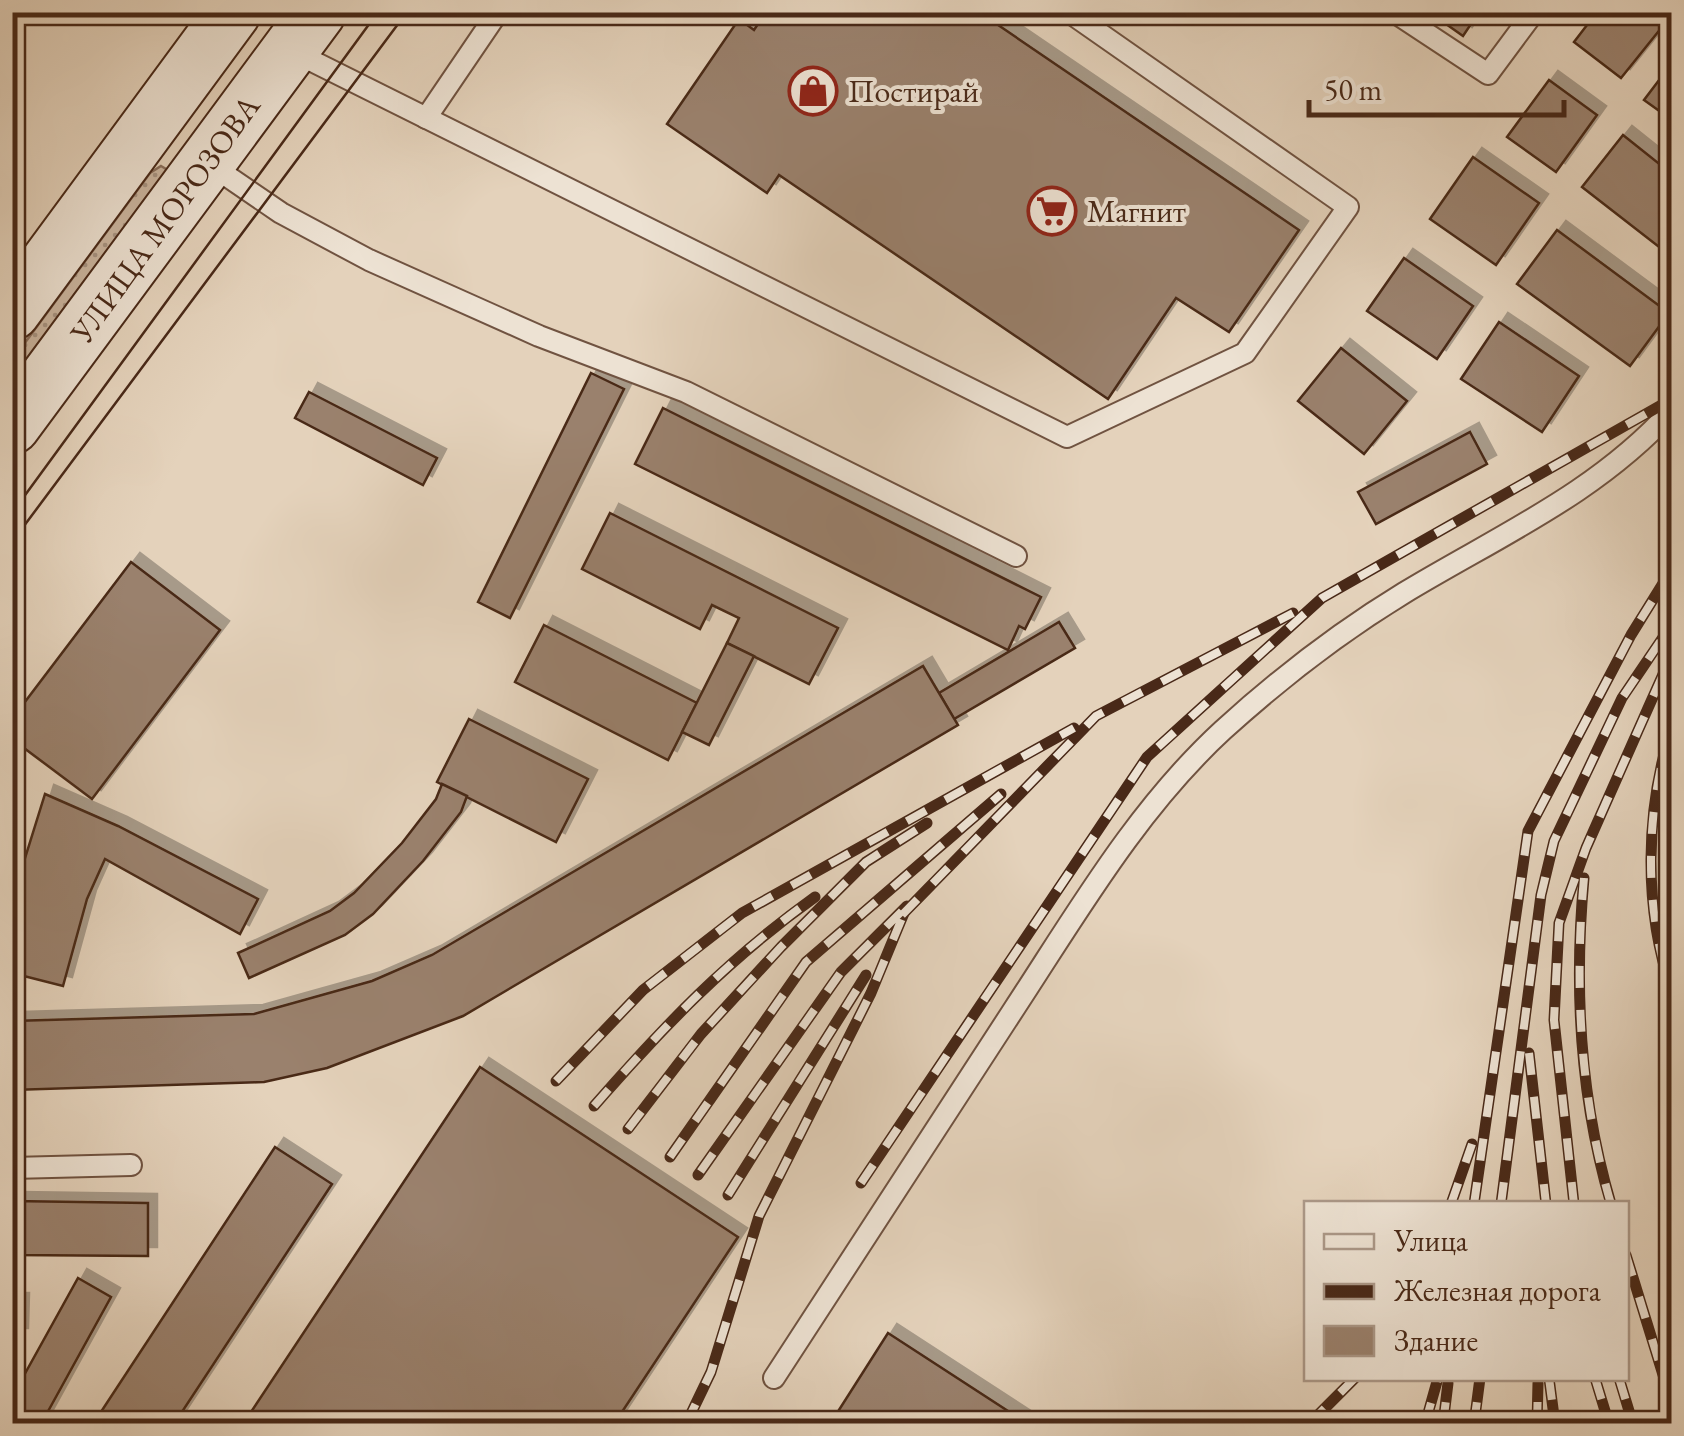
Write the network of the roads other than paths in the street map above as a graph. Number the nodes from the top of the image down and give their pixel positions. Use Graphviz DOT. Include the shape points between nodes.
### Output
graph roads {
  1 [pos="498,12"];
  2 [pos="1068,12"];
  3 [pos="1394,12"];
  4 [pos="1534,12"];
  5 [pos="231,16"];
  6 [pos="304,31"];
  7 [pos="426,118"];
  8 [pos="207,162"];
  9 [pos="12,312"];
  10 [pos="1672,410"];
  11 [pos="12,426"];
  12 [pos="1016,556"];
  13 [pos="131,1165"];
  14 [pos="12,1168"];
  15 [pos="774,1378"];
  1 -- 7 [label="lane"];
  2 -- 7 [label="lane" via="1348,207 1245,353 1066,436"];
  3 -- 4 [label="lane" via="1488,74"];
  5 -- 6 [label="main road"];
  5 -- 9 [label="main road, УЛИЦА МОРОЗОВА"];
  6 -- 7 [label="lane"];
  6 -- 8 [label="main road, УЛИЦА МОРОЗОВА"];
  8 -- 11 [label="main road, УЛИЦА МОРОЗОВА"];
  8 -- 12 [label="lane" via="281,213 369,260 686,392"];
  10 -- 15 [label="lane" via="1601,477 1548,514 1403,594 1304,663 1170,785 1104,871"];
  13 -- 14 [label="lane"];
}
